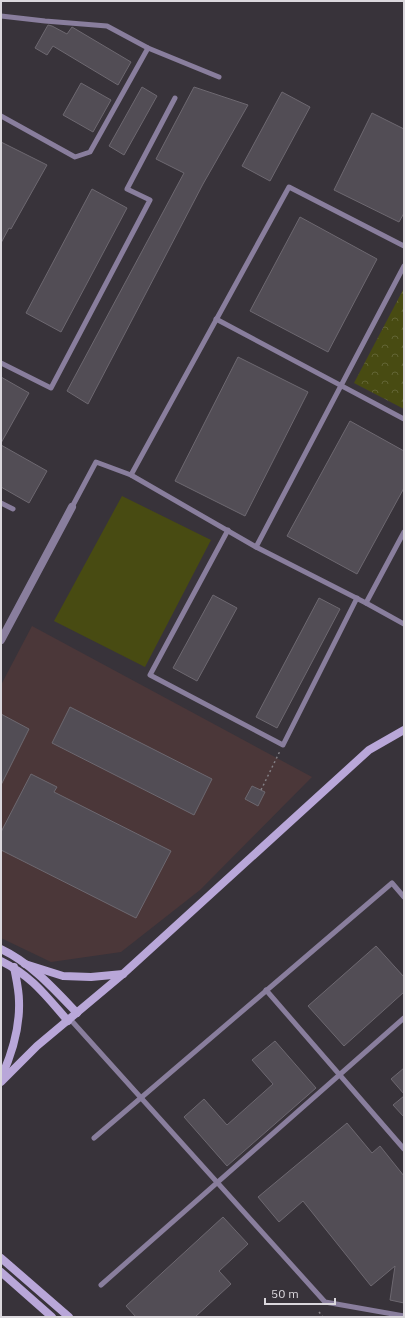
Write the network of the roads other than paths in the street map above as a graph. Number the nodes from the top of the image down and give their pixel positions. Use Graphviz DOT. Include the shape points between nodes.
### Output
graph roads {
  1 [pos="1,16"];
  2 [pos="148,48"];
  3 [pos="219,77"];
  4 [pos="175,98"];
  5 [pos="1,116"];
  6 [pos="404,246"];
  7 [pos="404,266"];
  8 [pos="216,319"];
  9 [pos="1,363"];
  10 [pos="341,386"];
  11 [pos="404,419"];
  12 [pos="131,475"];
  13 [pos="1,503"];
  14 [pos="72,507"];
  15 [pos="13,509"];
  16 [pos="228,530"];
  17 [pos="404,532"];
  18 [pos="256,547"];
  19 [pos="358,598"];
  20 [pos="366,603"];
  21 [pos="404,624"];
  22 [pos="1,640"];
  23 [pos="404,730"];
  24 [pos="404,897"];
  25 [pos="1,949"];
  26 [pos="1,961"];
  27 [pos="25,964"];
  28 [pos="14,967"];
  29 [pos="123,974"];
  30 [pos="266,990"];
  31 [pos="72,1018"];
  32 [pos="404,1018"];
  33 [pos="340,1075"];
  34 [pos="1,1078"];
  35 [pos="1,1082"];
  36 [pos="141,1097"];
  37 [pos="94,1138"];
  38 [pos="404,1149"];
  39 [pos="218,1182"];
  40 [pos="1,1258"];
  41 [pos="1,1272"];
  42 [pos="101,1285"];
  43 [pos="404,1316"];
  44 [pos="52,1317"];
  45 [pos="69,1317"];
  1 -- 2 [label="lane" via="107,26"];
  2 -- 3 [label="lane"];
  2 -- 5 [label="lane" via="90,152 75,156"];
  4 -- 9 [label="lane" via="128,188 150,200 51,388"];
  6 -- 8 [label="lane" via="289,187"];
  7 -- 10 [label="lane"];
  8 -- 10 [label="lane"];
  8 -- 12 [label="lane"];
  10 -- 11 [label="lane"];
  10 -- 18 [label="lane"];
  12 -- 14 [label="lane" via="96,462"];
  12 -- 16 [label="lane"];
  13 -- 15 [label="lane"];
  14 -- 22 [label="street"];
  16 -- 18 [label="lane"];
  16 -- 19 [label="lane" via="150,675 283,745"];
  17 -- 20 [label="lane"];
  18 -- 19 [label="lane"];
  19 -- 20 [label="lane"];
  20 -- 21 [label="lane"];
  23 -- 29 [label="street" via="369,750"];
  24 -- 30 [label="lane" via="392,883"];
  25 -- 27 [label="street"];
  26 -- 28 [label="street"];
  27 -- 29 [label="street" via="63,976"];
  27 -- 31 [label="street" via="49,984"];
  28 -- 31 [label="street"];
  28 -- 34 [label="street" via="19,1000 17,1035"];
  29 -- 31 [label="street"];
  30 -- 33 [label="lane"];
  30 -- 36 [label="lane"];
  31 -- 35 [label="street" via="37,1046"];
  31 -- 36 [label="lane"];
  32 -- 33 [label="lane"];
  33 -- 38 [label="lane"];
  33 -- 39 [label="lane"];
  36 -- 37 [label="lane"];
  36 -- 39 [label="lane"];
  39 -- 42 [label="lane"];
  39 -- 43 [label="lane" via="325,1302"];
  40 -- 45 [label="street"];
  41 -- 44 [label="street"];
}
